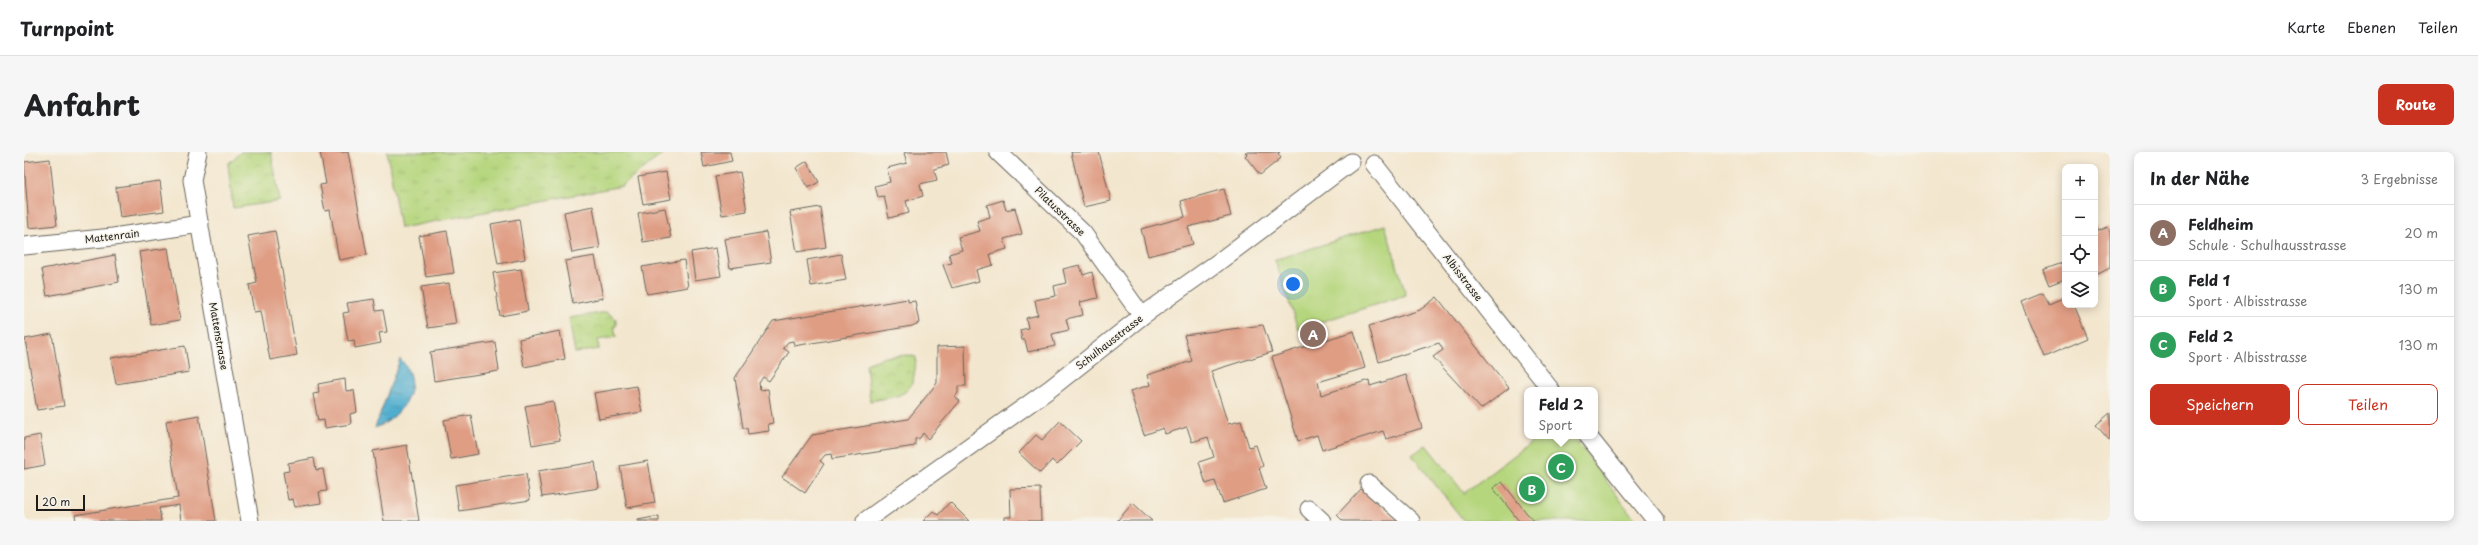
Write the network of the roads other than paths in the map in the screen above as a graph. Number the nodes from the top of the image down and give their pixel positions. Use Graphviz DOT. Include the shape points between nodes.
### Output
graph roads {
  1 [pos="198,152"];
  2 [pos="998,152"];
  3 [pos="1349,157"];
  4 [pos="1376,158"];
  5 [pos="200,224"];
  6 [pos="24,246"];
  7 [pos="1142,316"];
  8 [pos="1549,387"];
  9 [pos="1590,439"];
  10 [pos="1369,484"];
  11 [pos="1309,509"];
  12 [pos="250,521"];
  13 [pos="865,521"];
  14 [pos="1322,521"];
  15 [pos="1411,521"];
  16 [pos="1656,521"];
  1 -- 5 [label="street, Mattenstrasse" via="192,180"];
  2 -- 7 [label="street, Pilatusstrasse" via="1084,234"];
  3 -- 4 [label="street, Albisstrasse" via="1362,168"];
  3 -- 7 [label="street, Schulhausstrasse" via="1218,263"];
  4 -- 8 [label="street, Albisstrasse"];
  5 -- 6 [label="street, Mattenrain" via="113,237"];
  5 -- 12 [label="street, Mattenstrasse"];
  7 -- 13 [label="street, Schulhausstrasse" via="1051,388"];
  9 -- 16 [label="street"];
  10 -- 15 [label="street"];
  11 -- 14 [label="street"];
}
